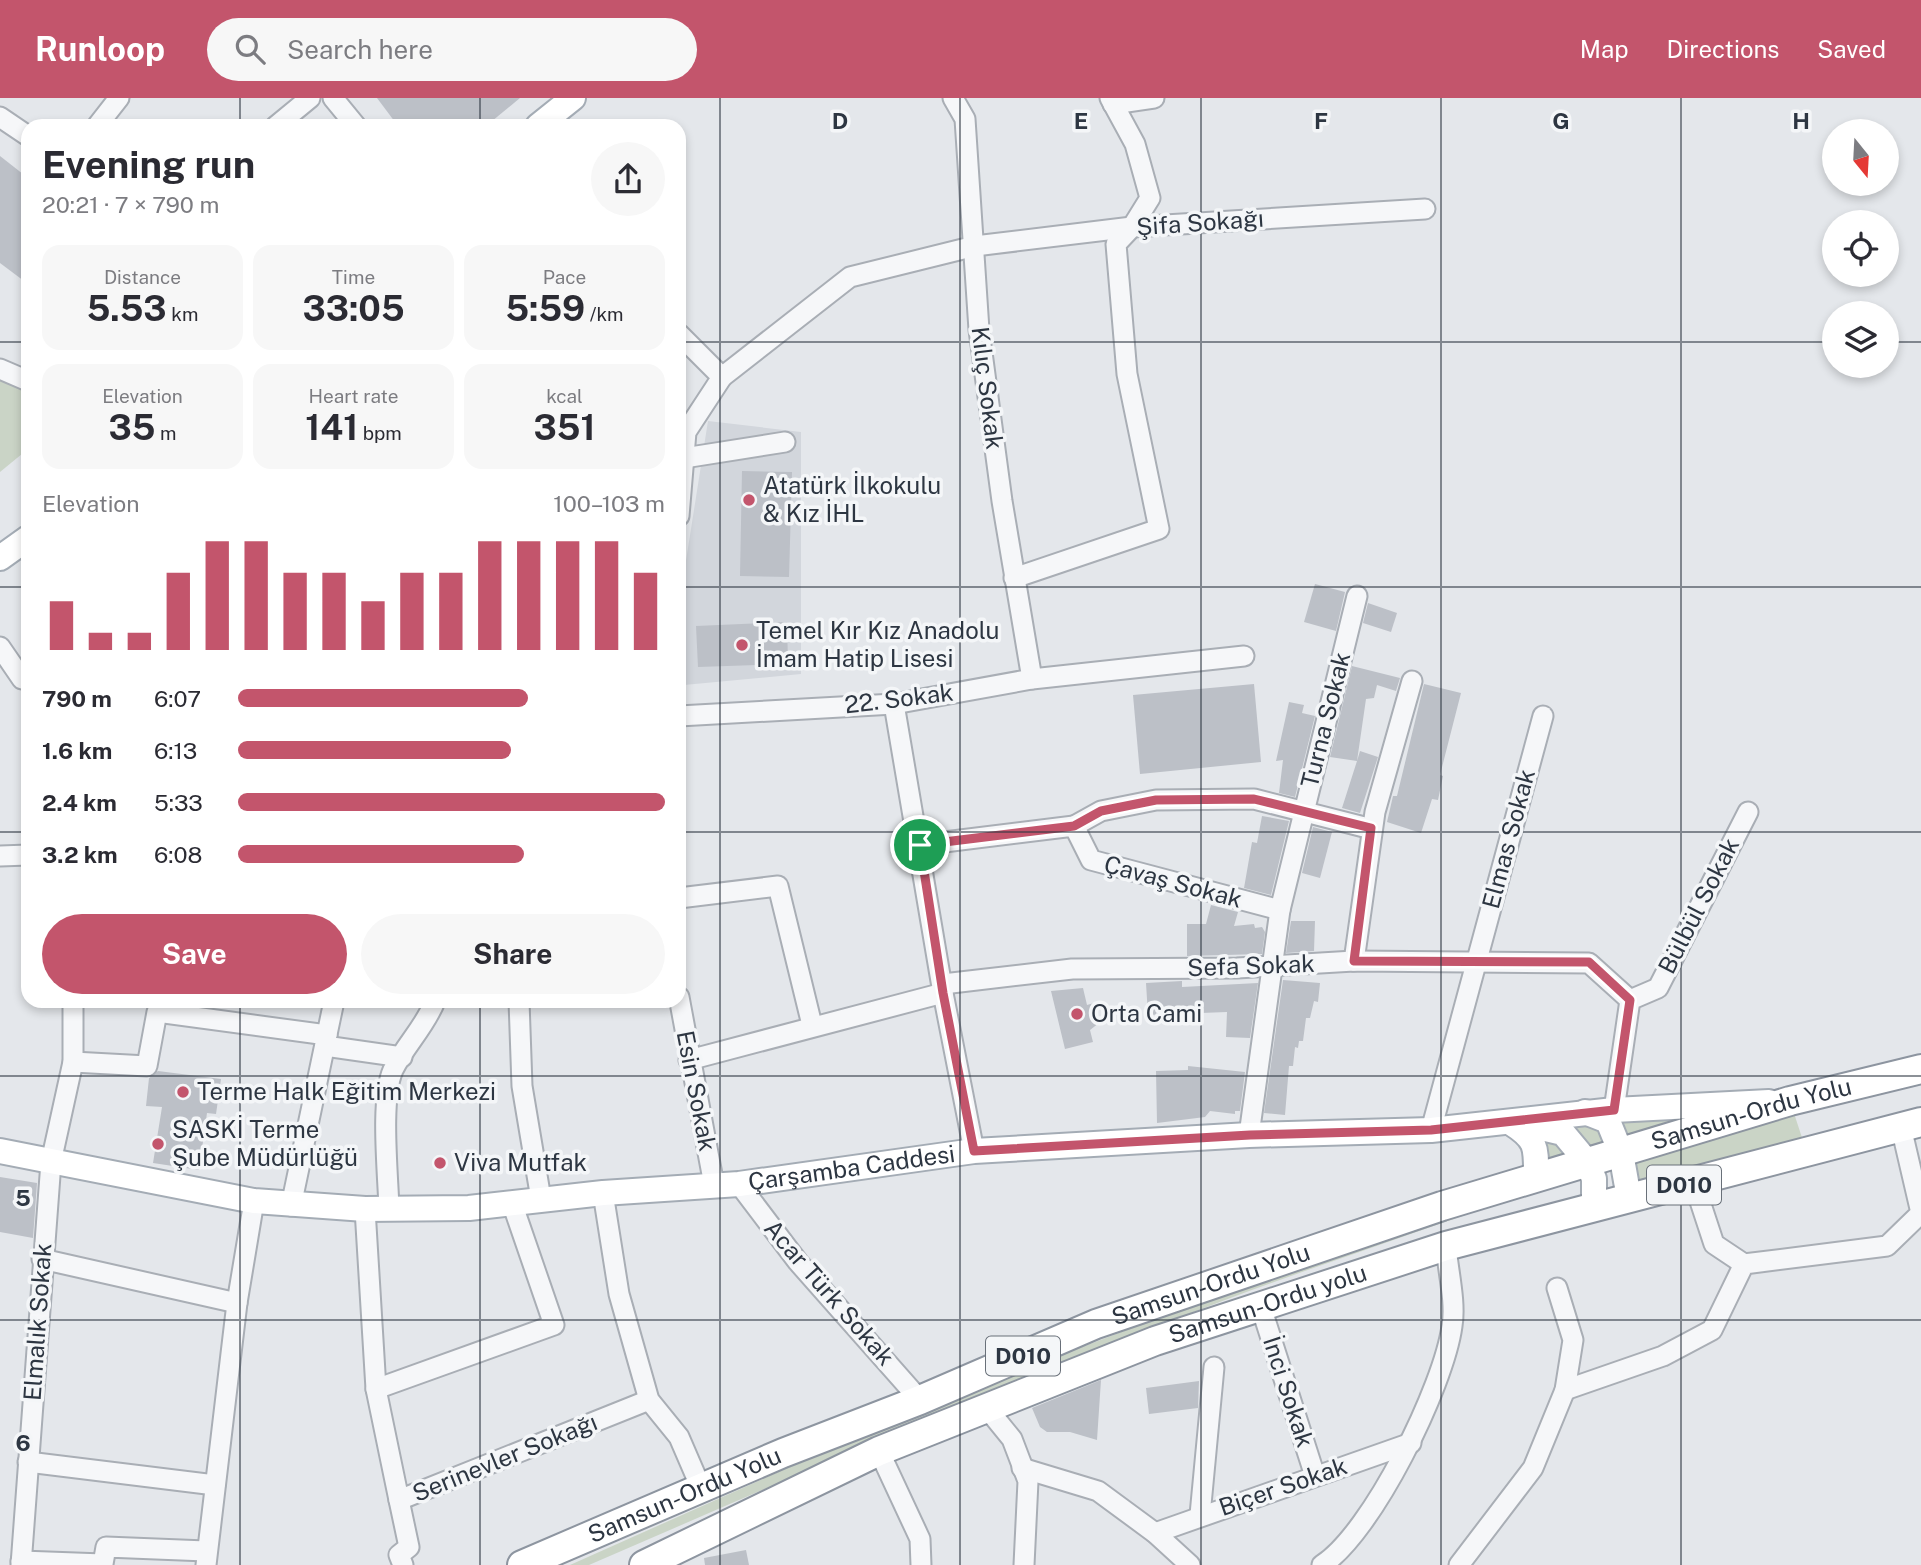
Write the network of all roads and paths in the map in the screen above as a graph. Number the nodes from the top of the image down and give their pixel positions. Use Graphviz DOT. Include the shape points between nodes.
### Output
graph roads {
  1 [pos="120,98"];
  2 [pos="310,98"];
  3 [pos="333,98"];
  4 [pos="573,98"];
  5 [pos="953,98"];
  6 [pos="1154,98"];
  7 [pos="1111,101"];
  8 [pos="0,117"];
  9 [pos="103,119"];
  10 [pos="284,119"];
  11 [pos="350,119"];
  12 [pos="547,119"];
  13 [pos="21,131"];
  14 [pos="1425,209"];
  15 [pos="1132,227"];
  16 [pos="975,246"];
  17 [pos="686,341"];
  18 [pos="0,369"];
  19 [pos="21,375"];
  20 [pos="722,377"];
  21 [pos="686,425"];
  22 [pos="785,442"];
  23 [pos="686,458"];
  24 [pos="21,543"];
  25 [pos="0,558"];
  26 [pos="1014,578"];
  27 [pos="1357,596"];
  28 [pos="0,647"];
  29 [pos="1244,656"];
  30 [pos="21,678"];
  31 [pos="1032,679"];
  32 [pos="1412,681"];
  33 [pos="894,704"];
  34 [pos="686,716"];
  35 [pos="1543,716"];
  36 [pos="1748,812"];
  37 [pos="1302,814"];
  38 [pos="1074,826"];
  39 [pos="1371,828"];
  40 [pos="920,845"];
  41 [pos="21,855"];
  42 [pos="0,856"];
  43 [pos="686,897"];
  44 [pos="1280,910"];
  45 [pos="1354,961"];
  46 [pos="1475,962"];
  47 [pos="1272,967"];
  48 [pos="943,988"];
  49 [pos="1630,1000"];
  50 [pos="73,1008"];
  51 [pos="333,1008"];
  52 [pos="432,1008"];
  53 [pos="519,1008"];
  54 [pos="681,1008"];
  55 [pos="812,1026"];
  56 [pos="326,1041"];
  57 [pos="402,1057"];
  58 [pos="689,1060"];
  59 [pos="73,1062"];
  60 [pos="1921,1069"];
  61 [pos="1790,1101"];
  62 [pos="1614,1110"];
  63 [pos="1585,1112"];
  64 [pos="1508,1121"];
  65 [pos="1911,1124"];
  66 [pos="1431,1130"];
  67 [pos="1250,1135"];
  68 [pos="0,1151"];
  69 [pos="974,1151"];
  70 [pos="1621,1153"];
  71 [pos="51,1162"];
  72 [pos="1588,1163"];
  73 [pos="1536,1178"];
  74 [pos="1694,1183"];
  75 [pos="739,1184"];
  76 [pos="714,1185"];
  77 [pos="603,1193"];
  78 [pos="1629,1198"];
  79 [pos="541,1199"];
  80 [pos="254,1201"];
  81 [pos="512,1203"];
  82 [pos="291,1206"];
  83 [pos="1594,1206"];
  84 [pos="377,1209"];
  85 [pos="1446,1246"];
  86 [pos="42,1259"];
  87 [pos="1744,1265"];
  88 [pos="1557,1288"];
  89 [pos="237,1303"];
  90 [pos="1261,1307"];
  91 [pos="1214,1367"];
  92 [pos="376,1390"];
  93 [pos="1565,1390"];
  94 [pos="649,1400"];
  95 [pos="920,1400"];
  96 [pos="986,1407"];
  97 [pos="1411,1443"];
  98 [pos="879,1451"];
  99 [pos="27,1462"];
  100 [pos="1022,1468"];
  101 [pos="1315,1476"];
  102 [pos="215,1485"];
  103 [pos="701,1488"];
  104 [pos="399,1500"];
  105 [pos="1200,1516"];
  106 [pos="1155,1533"];
  107 [pos="206,1558"];
  108 [pos="21,1563"];
  109 [pos="403,1565"];
  110 [pos="522,1565"];
  111 [pos="645,1565"];
  112 [pos="921,1565"];
  113 [pos="1024,1565"];
  114 [pos="1190,1565"];
  115 [pos="1322,1565"];
  116 [pos="1459,1565"];
  1 -- 9 [label="street"];
  2 -- 10 [label="street"];
  3 -- 11 [label="street"];
  4 -- 12 [label="main road"];
  5 -- 16 [label="street, Kılıç Sokak" via="965,119"];
  6 -- 7 [label="street"];
  7 -- 15 [label="street" via="1135,144 1150,198"];
  8 -- 13 [label="street"];
  14 -- 15 [label="street, Şifa Sokağı"];
  15 -- 16 [label="street, Şifa Sokağı"];
  15 -- 26 [label="street" via="1116,244 1126,374 1159,529"];
  16 -- 20 [label="street, Şifa Sokağı" via="850,277"];
  16 -- 26 [label="street, Kılıç Sokak" via="979,330"];
  17 -- 20 [label="street"];
  18 -- 19 [label="street"];
  20 -- 21 [label="street"];
  22 -- 23 [label="street"];
  24 -- 25 [label="main road"];
  26 -- 31 [label="street, Kılıç Sokak"];
  27 -- 37 [label="street, Turna Sokak"];
  28 -- 30 [label="street"];
  29 -- 31 [label="street, 22. Sokak"];
  31 -- 33 [label="street, 22. Sokak"];
  32 -- 39 [label="street"];
  33 -- 34 [label="street, 22. Sokak"];
  33 -- 40 [label="street"];
  35 -- 46 [label="street, Elmas Sokak"];
  36 -- 49 [label="street, Bülbül Sokak" via="1658,988"];
  37 -- 38 [label="street" via="1254,799 1156,800 1101,811"];
  37 -- 39 [label="street"];
  37 -- 44 [label="street, Turna Sokak"];
  38 -- 40 [label="street"];
  38 -- 44 [label="street, Çavaş Sokak" via="1091,860"];
  39 -- 45 [label="street"];
  40 -- 48 [label="street"];
  41 -- 42 [label="street"];
  43 -- 55 [label="street" via="778,886"];
  44 -- 47 [label="street, Turna Sokak"];
  45 -- 46 [label="street, Sefa Sokak"];
  45 -- 47 [label="street, Sefa Sokak"];
  46 -- 49 [label="street, Sefa Sokak" via="1589,962"];
  46 -- 66 [label="street, Elmas Sokak"];
  47 -- 48 [label="street, Sefa Sokak" via="1072,969"];
  47 -- 67 [label="street, Turna Sokak"];
  48 -- 55 [label="street, Sefa Sokak"];
  48 -- 69 [label="street"];
  49 -- 62 [label="street"];
  50 -- 59 [label="street, Elmalık Sokak"];
  51 -- 56 [label="street"];
  52 -- 57 [label="street, Serinevler Sokağı"];
  53 -- 79 [label="street" via="522,1086"];
  54 -- 58 [label="street, Esin Sokak"];
  55 -- 58 [label="street, Sefa Sokak"];
  56 -- 57 [label="street"];
  56 -- 59 [label="street" via="157,1012 147,1066"];
  56 -- 82 [label="street"];
  57 -- 84 [label="street, Serinevler Sokağı" via="393,1070 387,1097"];
  58 -- 76 [label="street, Esin Sokak"];
  59 -- 71 [label="street, Elmalık Sokak"];
  60 -- 61 [label="highway, Samsun-Ordu Yolu / D010"];
  61 -- 62 [label="main road, Çarşamba Caddesi"];
  61 -- 70 [label="highway, Samsun-Ordu Yolu / D010"];
  62 -- 63 [label="main road, Çarşamba Caddesi"];
  63 -- 64 [label="main road, Çarşamba Caddesi"];
  63 -- 70 [label="main road" via="1608,1121"];
  64 -- 66 [label="main road, Çarşamba Caddesi"];
  64 -- 72 [label="main road" via="1563,1133"];
  64 -- 73 [label="main road" via="1531,1136"];
  65 -- 74 [label="highway, Samsun-Ordu yolu / D010"];
  65 -- 87 [label="street" via="1921,1213 1887,1246"];
  66 -- 67 [label="main road, Çarşamba Caddesi"];
  67 -- 69 [label="main road, Çarşamba Caddesi"];
  68 -- 71 [label="main road, Çarşamba Caddesi"];
  69 -- 75 [label="main road, Çarşamba Caddesi"];
  70 -- 72 [label="highway, Samsun-Ordu Yolu / D010"];
  70 -- 78 [label="main road"];
  71 -- 80 [label="main road, Çarşamba Caddesi"];
  71 -- 86 [label="street, Elmalık Sokak"];
  72 -- 73 [label="highway, Samsun-Ordu Yolu / D010"];
  72 -- 83 [label="main road" via="1594,1180"];
  73 -- 95 [label="highway, Samsun-Ordu Yolu / D010" via="1096,1324"];
  74 -- 78 [label="highway, Samsun-Ordu yolu / D010"];
  74 -- 87 [label="street" via="1714,1244"];
  75 -- 76 [label="main road, Çarşamba Caddesi"];
  75 -- 95 [label="street, Acar Türk Sokak" via="798,1262"];
  76 -- 77 [label="main road, Çarşamba Caddesi"];
  77 -- 79 [label="main road, Çarşamba Caddesi"];
  77 -- 94 [label="street" via="619,1294"];
  78 -- 83 [label="highway, Samsun-Ordu yolu / D010"];
  79 -- 81 [label="main road, Çarşamba Caddesi"];
  80 -- 82 [label="main road, Çarşamba Caddesi"];
  80 -- 89 [label="street"];
  81 -- 84 [label="main road, Çarşamba Caddesi"];
  81 -- 92 [label="street" via="554,1325"];
  82 -- 84 [label="main road, Çarşamba Caddesi"];
  83 -- 85 [label="highway, Samsun-Ordu yolu / D010"];
  84 -- 92 [label="street, Serinevler Sokağı"];
  85 -- 90 [label="highway, Samsun-Ordu yolu / D010"];
  85 -- 97 [label="street" via="1453,1325"];
  86 -- 89 [label="street"];
  86 -- 99 [label="street, Elmalık Sokak"];
  87 -- 93 [label="street" via="1712,1330 1663,1356"];
  88 -- 93 [label="street" via="1573,1340"];
  89 -- 102 [label="street"];
  90 -- 96 [label="highway, Samsun-Ordu yolu / D010" via="1156,1341"];
  90 -- 101 [label="street, İnci Sokak"];
  91 -- 105 [label="street"];
  92 -- 104 [label="street, Serinevler Sokağı"];
  93 -- 116 [label="street" via="1533,1468"];
  94 -- 103 [label="street" via="679,1437"];
  94 -- 104 [label="street, Serinevler Sokağı"];
  95 -- 103 [label="highway, Samsun-Ordu Yolu / D010"];
  96 -- 98 [label="highway, Samsun-Ordu yolu / D010"];
  96 -- 100 [label="street" via="1012,1439"];
  97 -- 101 [label="street, Biçer Sokak"];
  97 -- 115 [label="street" via="1356,1532"];
  98 -- 111 [label="highway, Samsun-Ordu yolu / D010"];
  98 -- 112 [label="street" via="920,1539"];
  99 -- 102 [label="street"];
  99 -- 108 [label="street, Elmalık Sokak"];
  100 -- 106 [label="street" via="1098,1491"];
  100 -- 113 [label="street" via="1028,1480"];
  101 -- 105 [label="street, Biçer Sokak"];
  102 -- 107 [label="street"];
  103 -- 110 [label="highway, Samsun-Ordu Yolu / D010"];
  104 -- 109 [label="street" via="409,1547 399,1555"];
  105 -- 106 [label="street, Biçer Sokak"];
  106 -- 114 [label="street"];
  107 -- 108 [label="street" via="106,1547 103,1564"];
}
